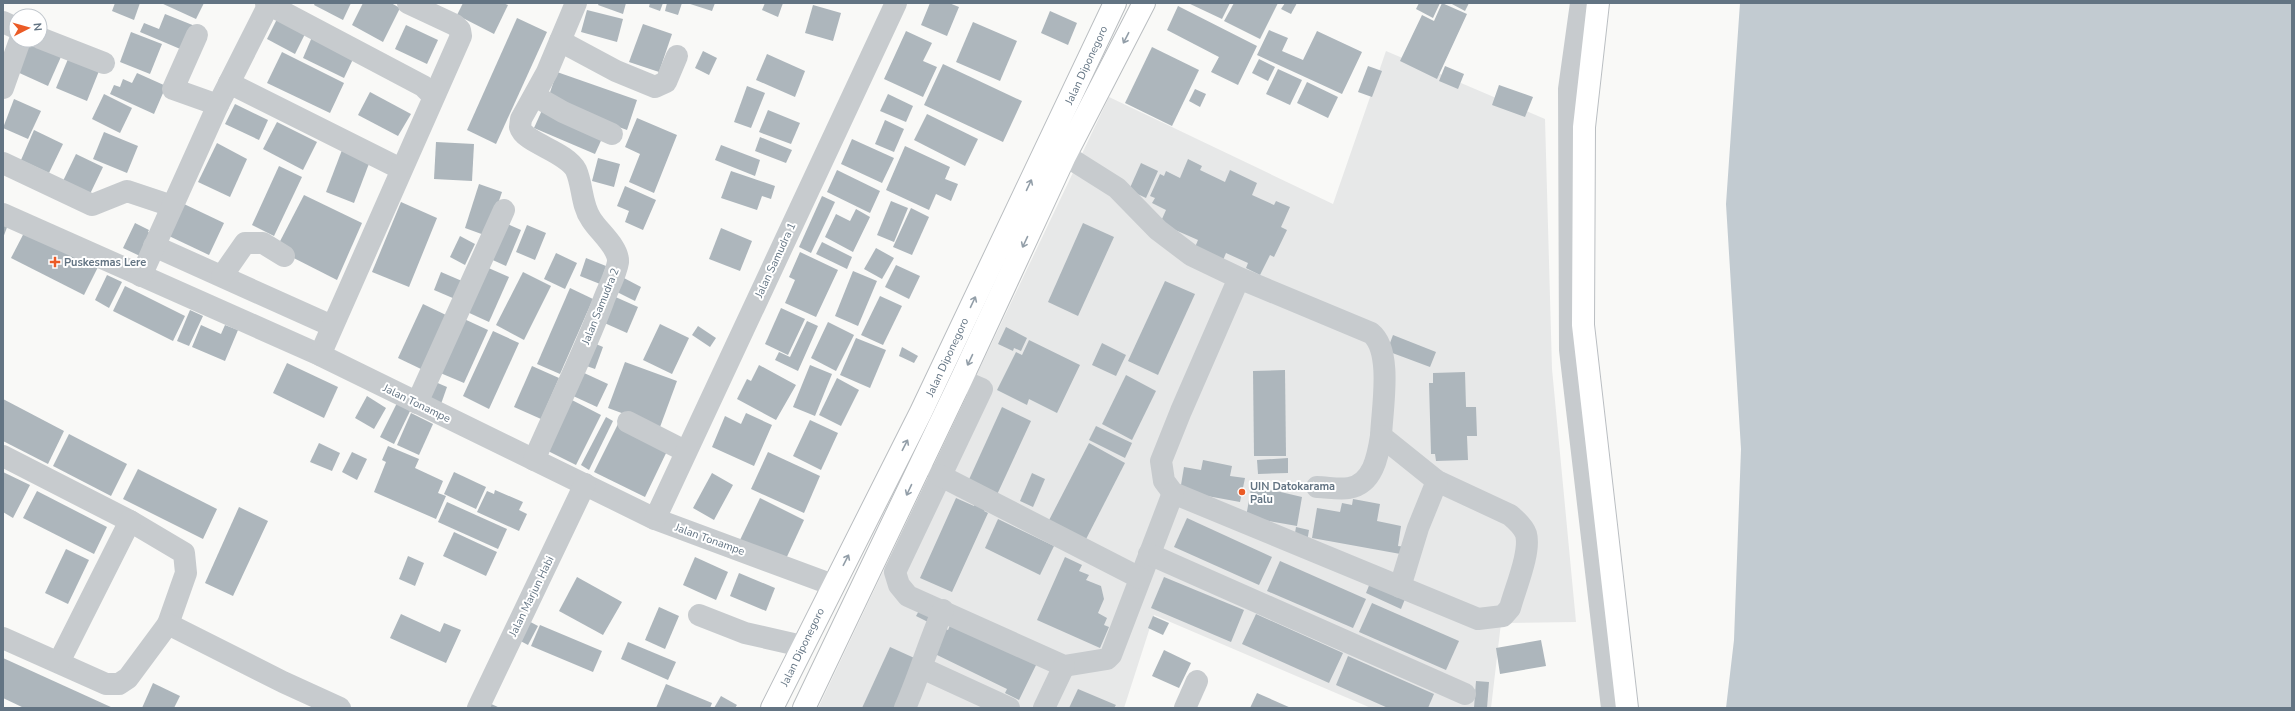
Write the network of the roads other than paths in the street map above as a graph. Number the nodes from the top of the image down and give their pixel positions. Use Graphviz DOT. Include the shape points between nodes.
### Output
graph roads {
  1 [pos="408,3"];
  2 [pos="576,3"];
  3 [pos="896,3"];
  4 [pos="1115,3"];
  5 [pos="1144,3"];
  6 [pos="1581,3"];
  7 [pos="1598,3"];
  8 [pos="276,5"];
  9 [pos="197,35"];
  10 [pos="48,41"];
  11 [pos="560,41"];
  12 [pos="17,48"];
  13 [pos="677,56"];
  14 [pos="104,63"];
  15 [pos="229,83"];
  16 [pos="3,88"];
  17 [pos="433,96"];
  18 [pos="535,96"];
  19 [pos="218,105"];
  20 [pos="612,134"];
  21 [pos="1064,158"];
  22 [pos="3,163"];
  23 [pos="401,170"];
  24 [pos="172,206"];
  25 [pos="504,210"];
  26 [pos="3,214"];
  27 [pos="154,246"];
  28 [pos="284,256"];
  29 [pos="141,276"];
  30 [pos="222,276"];
  31 [pos="1238,278"];
  32 [pos="332,326"];
  33 [pos="320,355"];
  34 [pos="961,380"];
  35 [pos="417,403"];
  36 [pos="628,422"];
  37 [pos="1381,436"];
  38 [pos="686,452"];
  39 [pos="3,456"];
  40 [pos="534,460"];
  41 [pos="939,475"];
  42 [pos="1437,481"];
  43 [pos="585,484"];
  44 [pos="1317,486"];
  45 [pos="1173,493"];
  46 [pos="655,519"];
  47 [pos="130,521"];
  48 [pos="1149,554"];
  49 [pos="1140,578"];
  50 [pos="833,585"];
  51 [pos="1400,587"];
  52 [pos="943,610"];
  53 [pos="699,615"];
  54 [pos="168,624"];
  55 [pos="3,638"];
  56 [pos="802,646"];
  57 [pos="59,662"];
  58 [pos="1064,666"];
  59 [pos="922,668"];
  60 [pos="789,676"];
  61 [pos="1197,681"];
  62 [pos="815,686"];
  63 [pos="1465,694"];
  64 [pos="340,708"];
  65 [pos="478,708"];
  66 [pos="772,708"];
  67 [pos="804,708"];
  68 [pos="905,708"];
  69 [pos="1009,708"];
  70 [pos="1044,708"];
  71 [pos="1185,708"];
  72 [pos="1612,708"];
  73 [pos="1627,708"];
  1 -- 17 [label="street" via="455,25 460,30 461,36"];
  2 -- 11 [label="street, Jalan Samudra 2"];
  3 -- 38 [label="street, Jalan Samudra 1"];
  50 -- 4 [label="main road, Jalan Diponegoro, one-way" via="921,412"];
  5 -- 21 [label="main road, Jalan Diponegoro, one-way"];
  6 -- 72 [label="street" via="1569,89 1570,350"];
  7 -- 73 [label="main road" via="1584,127 1583,325"];
  8 -- 15 [label="street"];
  8 -- 17 [label="street" via="423,86"];
  9 -- 19 [label="street" via="173,89"];
  10 -- 14 [label="street"];
  11 -- 13 [label="street" via="616,72 655,87 666,82"];
  11 -- 18 [label="street, Jalan Samudra 2"];
  12 -- 16 [label="street"];
  15 -- 19 [label="street"];
  15 -- 23 [label="street"];
  17 -- 23 [label="street"];
  18 -- 20 [label="street"];
  18 -- 40 [label="street, Jalan Samudra 2" via="520,123 521,131 570,162 576,169 584,204 591,219 614,249 618,261 598,316"];
  19 -- 24 [label="street"];
  21 -- 31 [label="street" via="1071,159 1116,188 1158,230 1191,255"];
  21 -- 34 [label="main road, Jalan Diponegoro, one-way"];
  22 -- 24 [label="street" via="92,205 127,191"];
  23 -- 32 [label="street"];
  24 -- 27 [label="street"];
  25 -- 35 [label="street"];
  26 -- 29 [label="street, Jalan Tonampe"];
  27 -- 29 [label="street"];
  27 -- 30 [label="street"];
  28 -- 30 [label="street" via="264,243 245,243"];
  29 -- 33 [label="street, Jalan Tonampe"];
  30 -- 32 [label="street"];
  31 -- 37 [label="street" via="1376,337 1383,351 1384,363"];
  31 -- 45 [label="street" via="1162,461 1164,481"];
  32 -- 33 [label="street"];
  33 -- 35 [label="street, Jalan Tonampe"];
  34 -- 41 [label="street" via="982,389"];
  34 -- 62 [label="main road, Jalan Diponegoro, one-way"];
  35 -- 40 [label="street, Jalan Tonampe"];
  36 -- 38 [label="street"];
  37 -- 42 [label="street"];
  37 -- 44 [label="street" via="1378,459 1373,469 1356,486 1347,489"];
  38 -- 46 [label="street, Jalan Samudra 1"];
  39 -- 47 [label="street"];
  40 -- 43 [label="street, Jalan Tonampe"];
  41 -- 49 [label="street"];
  41 -- 52 [label="street" via="895,572 899,585 908,596"];
  42 -- 51 [label="street" via="1418,528"];
  42 -- 51 [label="street" via="1510,515 1526,533 1528,546 1510,608 1503,616 1478,619"];
  43 -- 46 [label="street, Jalan Tonampe"];
  43 -- 65 [label="street, Jalan Marjun Habi"];
  45 -- 48 [label="street"];
  45 -- 51 [label="street"];
  46 -- 50 [label="street, Jalan Tonampe"];
  47 -- 54 [label="street" via="184,553 186,573"];
  47 -- 57 [label="street"];
  48 -- 49 [label="street"];
  48 -- 63 [label="street"];
  49 -- 58 [label="street" via="1111,655 1104,660"];
  50 -- 56 [label="main road, Jalan Diponegoro"];
  52 -- 58 [label="street"];
  52 -- 59 [label="street" via="931,637"];
  53 -- 56 [label="street" via="745,633"];
  54 -- 57 [label="street" via="136,670 119,684 106,684"];
  54 -- 64 [label="street" via="282,682"];
  55 -- 57 [label="street"];
  56 -- 60 [label="main road, Jalan Diponegoro"];
  58 -- 70 [label="street"];
  59 -- 68 [label="street"];
  59 -- 69 [label="street"];
  60 -- 62 [label="main road"];
  60 -- 66 [label="main road, Jalan Diponegoro"];
  61 -- 71 [label="street"];
  62 -- 67 [label="main road, Jalan Diponegoro"];
}
